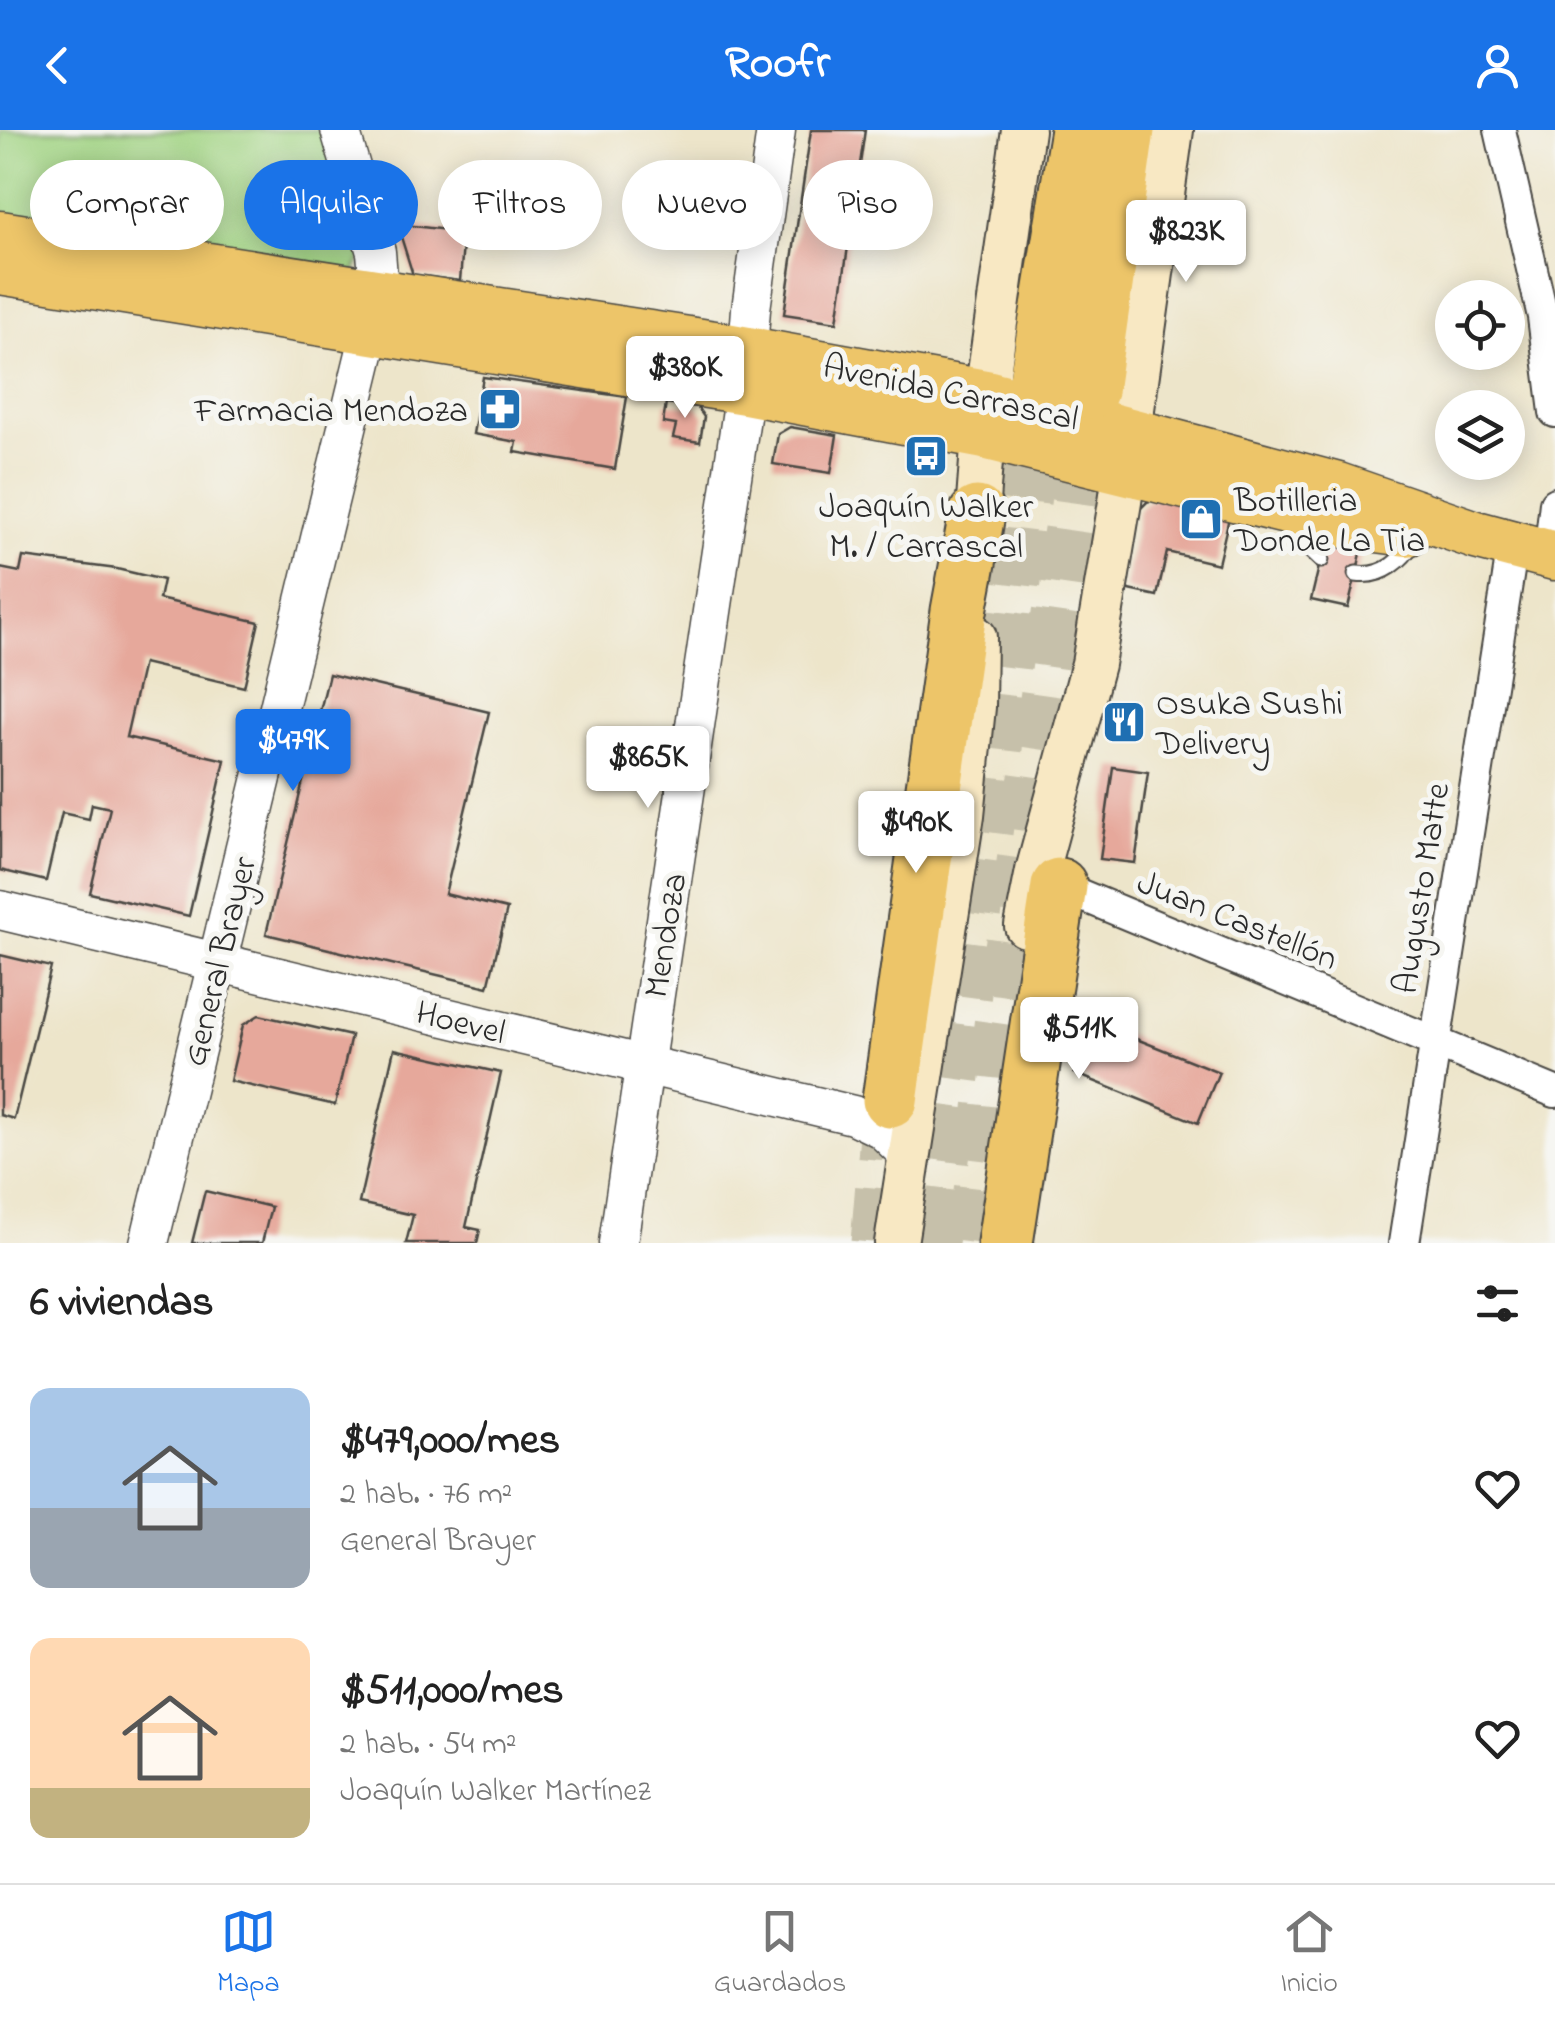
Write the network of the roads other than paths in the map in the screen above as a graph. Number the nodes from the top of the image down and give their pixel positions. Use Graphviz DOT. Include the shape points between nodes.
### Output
graph roads {
  1 [pos="340,130"];
  2 [pos="776,130"];
  3 [pos="1023,130"];
  4 [pos="1078,130"];
  5 [pos="1127,130"];
  6 [pos="1172,130"];
  7 [pos="1500,130"];
  8 [pos="0,235"];
  9 [pos="0,270"];
  10 [pos="374,312"];
  11 [pos="746,370"];
  12 [pos="1090,392"];
  13 [pos="1002,403"];
  14 [pos="1555,412"];
  15 [pos="1127,449"];
  16 [pos="1555,503"];
  17 [pos="1297,513"];
  18 [pos="977,514"];
  19 [pos="1420,533"];
  20 [pos="1523,548"];
  21 [pos="1321,560"];
  22 [pos="1356,574"];
  23 [pos="1094,664"];
  24 [pos="1080,894"];
  25 [pos="0,910"];
  26 [pos="218,962"];
  27 [pos="1434,1042"];
  28 [pos="644,1065"];
  29 [pos="1555,1092"];
  30 [pos="890,1100"];
  31 [pos="909,1155"];
  32 [pos="149,1243"];
  33 [pos="618,1243"];
  34 [pos="896,1243"];
  35 [pos="980,1243"];
  36 [pos="1005,1243"];
  37 [pos="1026,1243"];
  38 [pos="1404,1243"];
  1 -- 10 [label="street, General Brayer" via="376,252"];
  2 -- 11 [label="street, Mendoza"];
  3 -- 13 [label="main road"];
  4 -- 13 [label="highway"];
  5 -- 12 [label="highway"];
  6 -- 15 [label="main road"];
  7 -- 14 [label="street" via="1543,317"];
  8 -- 10 [label="main road, Avenida Carrascal"];
  9 -- 10 [label="main road, Avenida Carrascal"];
  10 -- 11 [label="main road, Avenida Carrascal"];
  10 -- 26 [label="street, General Brayer"];
  11 -- 13 [label="main road, Avenida Carrascal"];
  11 -- 28 [label="street, Mendoza"];
  13 -- 15 [label="main road, Avenida Carrascal"];
  13 -- 18 [label="main road"];
  15 -- 17 [label="main road, Avenida Carrascal"];
  15 -- 20 [label="main road, Avenida Carrascal" via="1338,487"];
  15 -- 23 [label="main road"];
  16 -- 20 [label="street, Augusto Matte"];
  17 -- 19 [label="main road, Avenida Carrascal"];
  17 -- 21 [label="lane" via="1307,547"];
  18 -- 30 [label="highway"];
  18 -- 31 [label="main road" via="972,744"];
  19 -- 20 [label="main road, Avenida Carrascal"];
  19 -- 22 [label="lane" via="1401,562 1368,576"];
  20 -- 27 [label="street, Augusto Matte"];
  23 -- 24 [label="main road"];
  23 -- 35 [label="main road" via="1032,896"];
  24 -- 27 [label="street, Juan Castellón"];
  24 -- 36 [label="highway"];
  24 -- 37 [label="street"];
  25 -- 26 [label="street, Hoevel"];
  26 -- 28 [label="street, Hoevel"];
  26 -- 32 [label="street, General Brayer"];
  27 -- 29 [label="street, Juan Castellón"];
  27 -- 38 [label="street, Augusto Matte"];
  28 -- 31 [label="street, Hoevel" via="860,1117"];
  28 -- 33 [label="street, Mendoza"];
  31 -- 34 [label="main road"];
}
